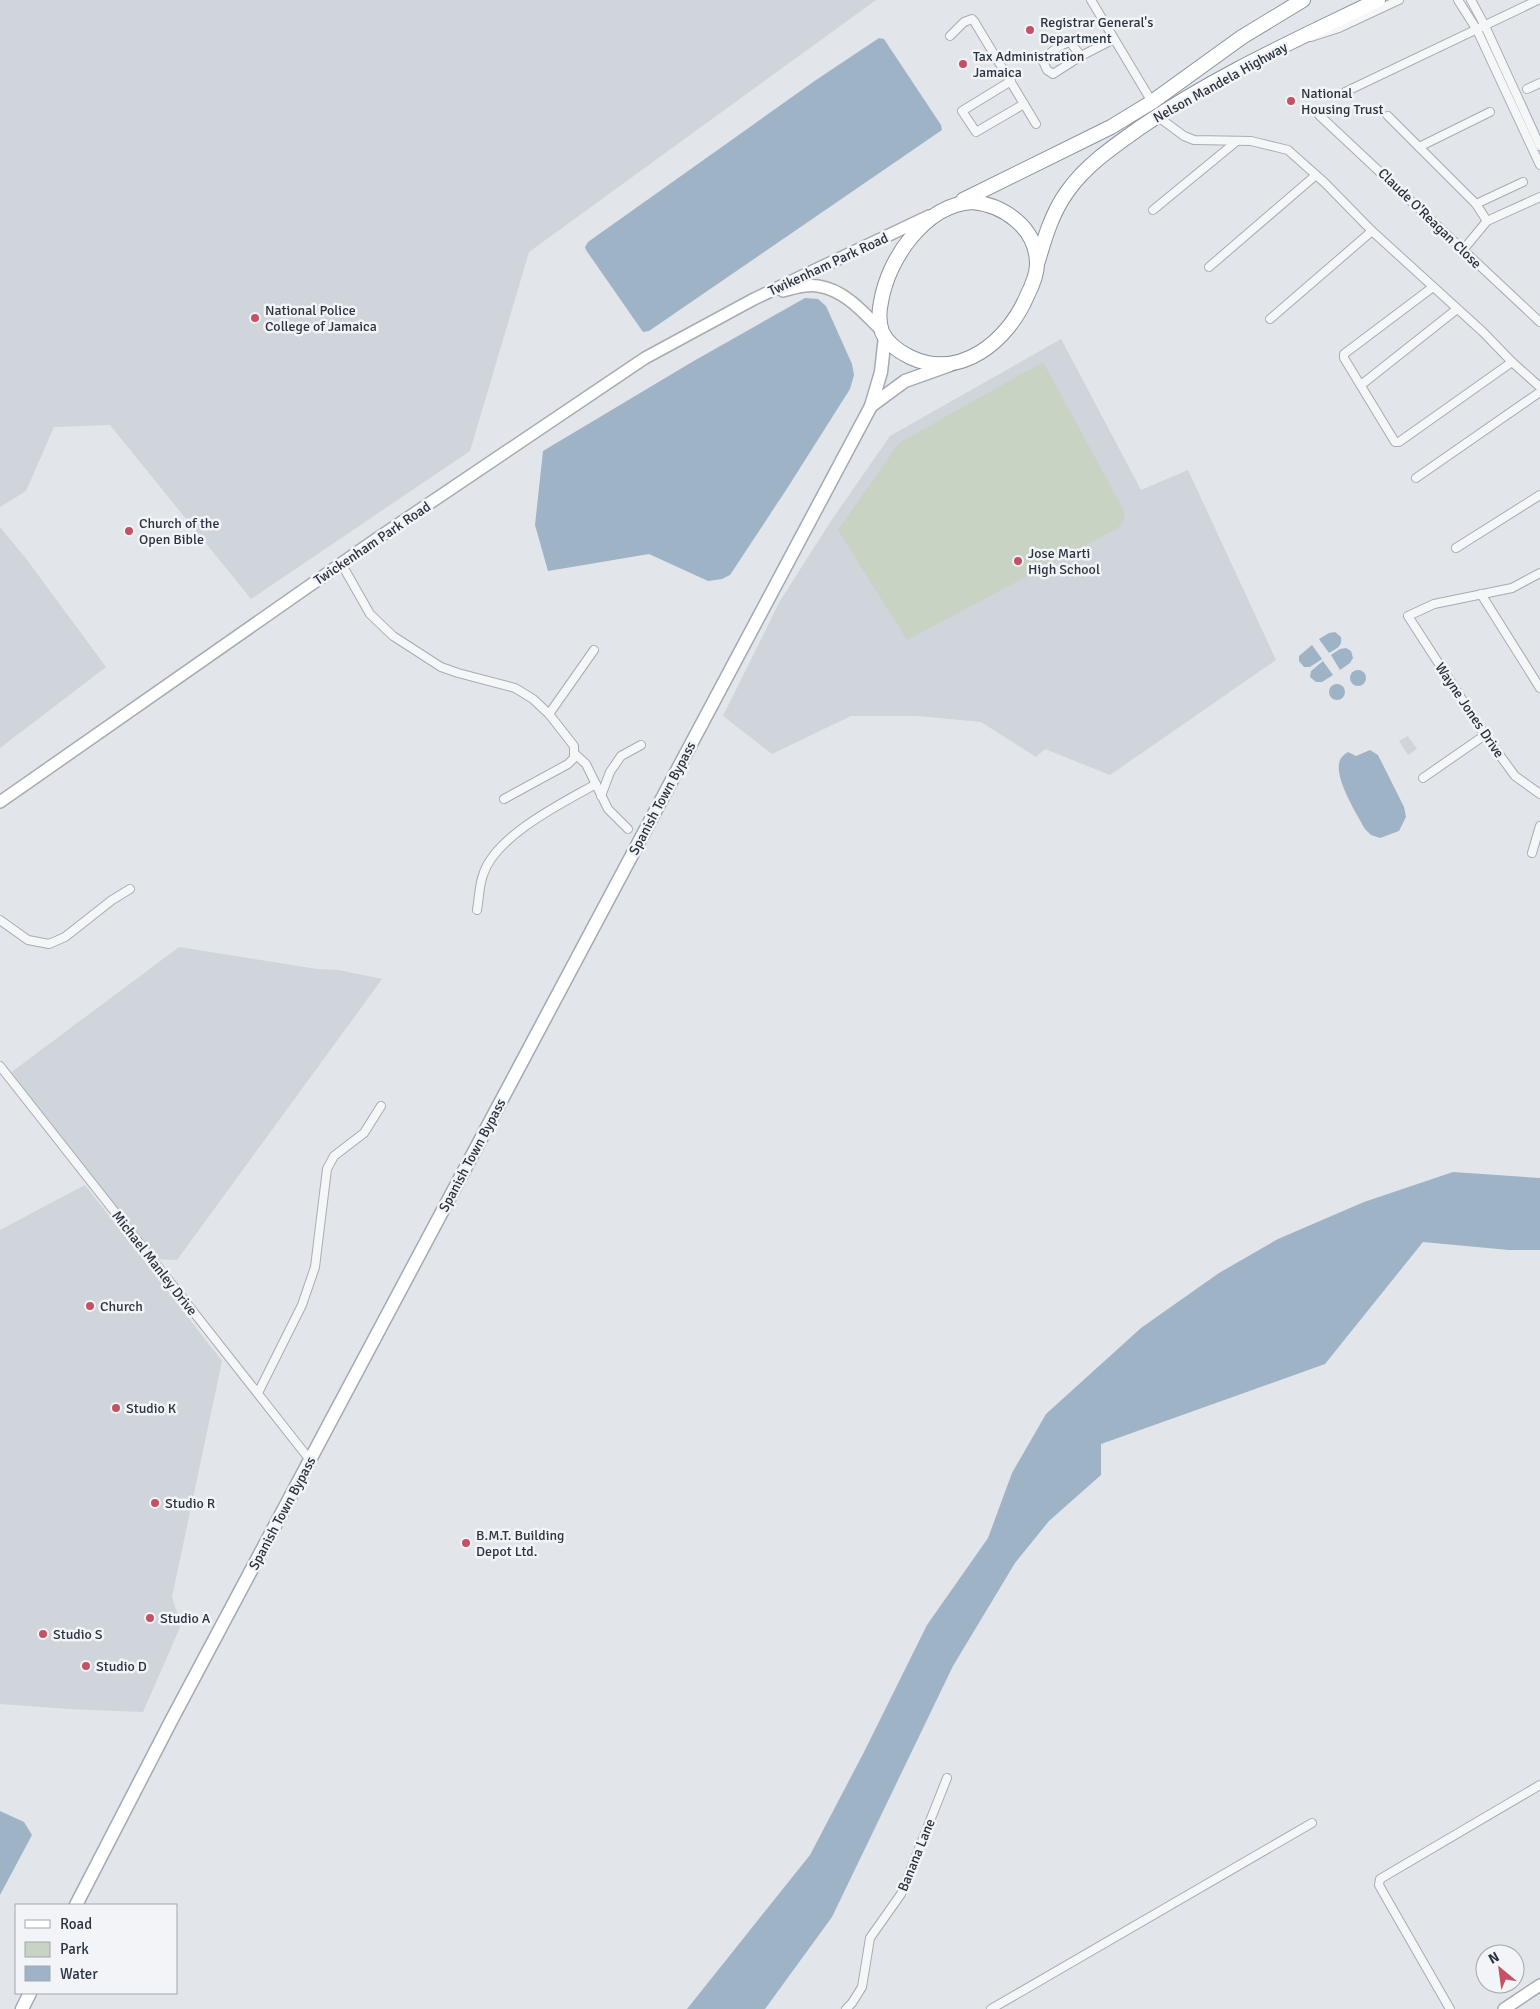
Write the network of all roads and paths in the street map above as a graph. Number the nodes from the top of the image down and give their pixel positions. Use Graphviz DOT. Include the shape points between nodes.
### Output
graph roads {
  1 [pos="1091,0"];
  2 [pos="1303,0"];
  3 [pos="1378,0"];
  4 [pos="1399,0"];
  5 [pos="1458,0"];
  6 [pos="1470,0"];
  7 [pos="1538,0"];
  8 [pos="1485,26"];
  9 [pos="1477,30"];
  10 [pos="950,36"];
  11 [pos="1114,39"];
  12 [pos="1295,40"];
  13 [pos="1081,56"];
  14 [pos="1011,81"];
  15 [pos="1540,83"];
  16 [pos="1528,89"];
  17 [pos="1345,92"];
  18 [pos="1152,102"];
  19 [pos="1024,104"];
  20 [pos="1490,112"];
  21 [pos="1319,115"];
  22 [pos="1157,116"];
  23 [pos="1388,116"];
  24 [pos="1036,124"];
  25 [pos="1237,141"];
  26 [pos="1540,146"];
  27 [pos="1419,147"];
  28 [pos="1540,165"];
  29 [pos="1316,174"];
  30 [pos="1523,182"];
  31 [pos="1540,197"];
  32 [pos="955,204"];
  33 [pos="1476,204"];
  34 [pos="1153,210"];
  35 [pos="1487,221"];
  36 [pos="1372,231"];
  37 [pos="1463,250"];
  38 [pos="1037,264"];
  39 [pos="1209,267"];
  40 [pos="1433,287"];
  41 [pos="754,299"];
  42 [pos="1457,309"];
  43 [pos="1270,319"];
  44 [pos="1540,322"];
  45 [pos="883,334"];
  46 [pos="1512,362"];
  47 [pos="952,364"];
  48 [pos="1361,385"];
  49 [pos="1540,387"];
  50 [pos="1540,392"];
  51 [pos="870,406"];
  52 [pos="1416,478"];
  53 [pos="1540,495"];
  54 [pos="1456,548"];
  55 [pos="341,564"];
  56 [pos="1540,573"];
  57 [pos="1481,594"];
  58 [pos="594,650"];
  59 [pos="1540,688"];
  60 [pos="549,714"];
  61 [pos="1485,735"];
  62 [pos="641,745"];
  63 [pos="575,754"];
  64 [pos="1423,778"];
  65 [pos="596,784"];
  66 [pos="1540,794"];
  67 [pos="601,796"];
  68 [pos="504,799"];
  69 [pos="0,802"];
  70 [pos="1540,826"];
  71 [pos="628,829"];
  72 [pos="1538,837"];
  73 [pos="1532,853"];
  74 [pos="130,889"];
  75 [pos="477,910"];
  76 [pos="0,920"];
  77 [pos="0,1066"];
  78 [pos="381,1106"];
  79 [pos="258,1393"];
  80 [pos="310,1460"];
  81 [pos="946,1778"];
  82 [pos="1540,1785"];
  83 [pos="1312,1823"];
  84 [pos="77,1904"];
  85 [pos="1540,1985"];
  86 [pos="30,1994"];
  87 [pos="22,2009"];
  88 [pos="846,2009"];
  89 [pos="991,2009"];
  90 [pos="1450,2009"];
  91 [pos="1504,2009"];
  1 -- 11 [label="street"];
  2 -- 18 [label="highway, Nelson Mandela Highway" via="1242,37"];
  3 -- 12 [label="highway, Nelson Mandela Highway"];
  4 -- 12 [label="street" via="1320,36"];
  5 -- 9 [label="street"];
  6 -- 8 [label="street"];
  7 -- 8 [label="street"];
  8 -- 9 [label="street"];
  8 -- 26 [label="street"];
  9 -- 17 [label="street"];
  9 -- 28 [label="street"];
  10 -- 14 [label="street" via="964,22 972,19"];
  11 -- 13 [label="street"];
  11 -- 18 [label="street"];
  12 -- 22 [label="highway, Nelson Mandela Highway"];
  13 -- 13 [label="street" via="1070,42 1042,61 1053,74"];
  14 -- 19 [label="street"];
  14 -- 19 [label="street" via="962,111 976,132"];
  15 -- 16 [label="street"];
  18 -- 32 [label="highway, Nelson Mandela Highway" via="1112,127"];
  19 -- 24 [label="street"];
  20 -- 27 [label="street"];
  21 -- 37 [label="street, Claude O'Reagan Close"];
  22 -- 25 [label="street" via="1194,140"];
  22 -- 38 [label="highway, Nelson Mandela Highway" via="1119,141 1078,178 1057,207"];
  23 -- 27 [label="street"];
  25 -- 29 [label="street" via="1288,150"];
  25 -- 34 [label="street"];
  27 -- 33 [label="street"];
  29 -- 36 [label="street"];
  29 -- 39 [label="street"];
  30 -- 33 [label="street"];
  31 -- 35 [label="street"];
  32 -- 38 [label="highway" via="985,203 1011,215 1033,243"];
  32 -- 41 [label="main road, Twikenham Park Road"];
  32 -- 45 [label="highway" via="911,237 895,259 880,306"];
  33 -- 35 [label="street"];
  35 -- 37 [label="street"];
  36 -- 40 [label="street"];
  36 -- 43 [label="street"];
  37 -- 44 [label="street, Claude O'Reagan Close"];
  38 -- 47 [label="highway" via="1021,312 1010,327 984,350"];
  40 -- 42 [label="street"];
  40 -- 48 [label="street" via="1344,354"];
  41 -- 45 [label="main road, Twikenham Park Road" via="803,286 830,289 852,302"];
  41 -- 55 [label="main road, Twickenham Park Road" via="645,358"];
  42 -- 46 [label="street"];
  42 -- 48 [label="street"];
  45 -- 47 [label="highway" via="916,360 938,365"];
  45 -- 51 [label="main road, Spanish Town Bypass" via="881,372"];
  46 -- 48 [label="street" via="1399,442 1392,439"];
  46 -- 49 [label="street"];
  47 -- 51 [label="main road, Spanish Town Bypass" via="905,381"];
  50 -- 52 [label="street"];
  51 -- 80 [label="main road, Spanish Town Bypass"];
  53 -- 54 [label="street"];
  55 -- 60 [label="street" via="370,614 393,636 441,667 515,688 534,699"];
  55 -- 69 [label="main road, Twickenham Park Road"];
  56 -- 57 [label="street" via="1512,588"];
  57 -- 59 [label="street"];
  57 -- 61 [label="street, Wayne Jones Drive" via="1434,604 1408,616"];
  58 -- 60 [label="street"];
  60 -- 63 [label="street" via="574,746"];
  61 -- 64 [label="street"];
  61 -- 66 [label="street, Wayne Jones Drive" via="1515,776"];
  62 -- 67 [label="street" via="621,756 610,772"];
  63 -- 65 [label="street" via="586,764"];
  63 -- 68 [label="street" via="568,764"];
  65 -- 67 [label="street"];
  65 -- 75 [label="street" via="529,822 493,855 483,875"];
  67 -- 71 [label="street" via="612,814"];
  70 -- 72 [label="street"];
  72 -- 73 [label="street"];
  74 -- 76 [label="street" via="65,938 49,944 28,940"];
  77 -- 79 [label="street, Michael Manley Drive"];
  78 -- 79 [label="street" via="364,1133 334,1156 327,1169 315,1267 302,1305"];
  79 -- 80 [label="street, Michael Manley Drive"];
  80 -- 84 [label="main road, Spanish Town Bypass"];
  81 -- 88 [label="street, Banana Lane" via="901,1894 870,1938 862,1987"];
  82 -- 90 [label="street" via="1380,1878 1379,1885"];
  83 -- 89 [label="street"];
  85 -- 91 [label="main road"];
  86 -- 87 [label="main road"];
}
